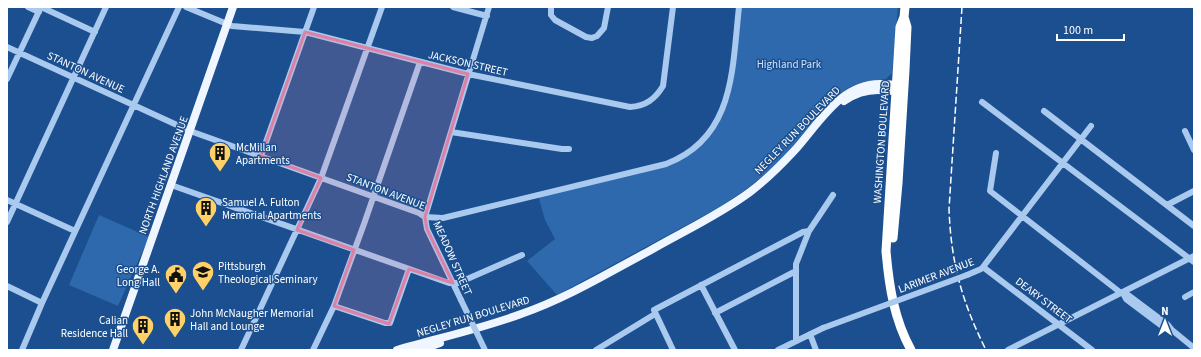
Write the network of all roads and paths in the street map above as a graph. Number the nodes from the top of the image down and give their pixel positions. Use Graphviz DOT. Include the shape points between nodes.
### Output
graph roads {
  1 [pos="28,7"];
  2 [pos="106,7"];
  3 [pos="179,7"];
  4 [pos="186,7"];
  5 [pos="234,7"];
  6 [pos="314,7"];
  7 [pos="382,7"];
  8 [pos="453,7"];
  9 [pos="489,7"];
  10 [pos="550,7"];
  11 [pos="608,7"];
  12 [pos="673,7"];
  13 [pos="739,7"];
  14 [pos="905,7"];
  15 [pos="40,9"];
  16 [pos="487,16"];
  17 [pos="228,24"];
  18 [pos="95,32"];
  19 [pos="305,32"];
  20 [pos="7,47"];
  21 [pos="367,48"];
  22 [pos="19,52"];
  23 [pos="420,62"];
  24 [pos="468,74"];
  25 [pos="74,78"];
  26 [pos="7,79"];
  27 [pos="899,88"];
  28 [pos="982,102"];
  29 [pos="134,105"];
  30 [pos="1044,111"];
  31 [pos="1090,126"];
  32 [pos="190,131"];
  33 [pos="1185,131"];
  34 [pos="451,132"];
  35 [pos="1081,139"];
  36 [pos="569,148"];
  37 [pos="1194,150"];
  38 [pos="996,153"];
  39 [pos="261,156"];
  40 [pos="1062,164"];
  41 [pos="321,178"];
  42 [pos="171,185"];
  43 [pos="1194,191"];
  44 [pos="833,195"];
  45 [pos="374,196"];
  46 [pos="7,200"];
  47 [pos="15,204"];
  48 [pos="1167,205"];
  49 [pos="1022,216"];
  50 [pos="425,217"];
  51 [pos="7,222"];
  52 [pos="1194,226"];
  53 [pos="297,230"];
  54 [pos="75,231"];
  55 [pos="810,231"];
  56 [pos="354,250"];
  57 [pos="522,255"];
  58 [pos="1192,259"];
  59 [pos="983,267"];
  60 [pos="409,269"];
  61 [pos="796,271"];
  62 [pos="453,283"];
  63 [pos="701,285"];
  64 [pos="7,286"];
  65 [pos="1194,292"];
  66 [pos="1122,294"];
  67 [pos="1185,297"];
  68 [pos="42,303"];
  69 [pos="334,306"];
  70 [pos="715,313"];
  71 [pos="655,314"];
  72 [pos="1059,324"];
  73 [pos="810,334"];
  74 [pos="796,340"];
  75 [pos="1194,348"];
  76 [pos="22,350"];
  77 [pos="113,350"];
  78 [pos="241,350"];
  79 [pos="313,350"];
  80 [pos="397,350"];
  81 [pos="420,350"];
  82 [pos="485,350"];
  83 [pos="596,350"];
  84 [pos="673,350"];
  85 [pos="735,350"];
  86 [pos="778,350"];
  87 [pos="816,350"];
  88 [pos="911,350"];
  89 [pos="1008,350"];
  90 [pos="1092,350"];
  1 -- 15 [label="street"];
  2 -- 18 [label="street"];
  3 -- 29 [label="street"];
  4 -- 17 [label="street, JACKSON STREET"];
  5 -- 17 [label="main road, NORTH HIGHLAND AVENUE"];
  6 -- 19 [label="street"];
  7 -- 21 [label="street"];
  8 -- 16 [label="street"];
  9 -- 16 [label="street"];
  10 -- 11 [label="street" via="555,20 592,38 602,32"];
  12 -- 24 [label="street, JACKSON STREET" via="663,86 658,94 645,104 630,107"];
  13 -- 50 [label="street, STANTON AVENUE" via="726,100 717,122 707,137 692,150 673,162 653,168 464,214 443,218"];
  14 -- 27 [label="highway, WASHINGTON BOULEVARD" via="900,27"];
  15 -- 18 [label="street"];
  15 -- 22 [label="street"];
  16 -- 24 [label="street"];
  17 -- 19 [label="street, JACKSON STREET"];
  17 -- 32 [label="main road, NORTH HIGHLAND AVENUE"];
  18 -- 25 [label="street"];
  19 -- 21 [label="street, JACKSON STREET"];
  19 -- 39 [label="street"];
  20 -- 22 [label="street, STANTON AVENUE"];
  21 -- 23 [label="street, JACKSON STREET"];
  21 -- 41 [label="street"];
  22 -- 25 [label="street, STANTON AVENUE"];
  22 -- 26 [label="street"];
  23 -- 24 [label="street, JACKSON STREET"];
  23 -- 45 [label="street"];
  24 -- 34 [label="street"];
  25 -- 29 [label="street, STANTON AVENUE"];
  25 -- 47 [label="street"];
  27 -- 80 [label="main road, NEGLEY RUN BOULEVARD" via="869,85 848,93 835,104 779,167 751,191 720,212 581,288 512,318"];
  27 -- 81 [label="main road, NEGLEY RUN BOULEVARD" via="870,91 847,99 786,166 753,195 722,215 582,292 522,319"];
  27 -- 88 [label="highway, WASHINGTON BOULEVARD" via="897,190 888,269 894,308"];
  28 -- 40 [label="street"];
  29 -- 32 [label="street, STANTON AVENUE"];
  29 -- 54 [label="street"];
  30 -- 35 [label="street"];
  31 -- 35 [label="street, LARIMER AVENUE"];
  32 -- 39 [label="street, STANTON AVENUE"];
  32 -- 42 [label="main road, NORTH HIGHLAND AVENUE"];
  33 -- 37 [label="street"];
  34 -- 36 [label="street"];
  34 -- 50 [label="street"];
  35 -- 40 [label="street, LARIMER AVENUE"];
  35 -- 48 [label="street"];
  38 -- 49 [label="street" via="990,192"];
  39 -- 41 [label="street, STANTON AVENUE"];
  40 -- 49 [label="street, LARIMER AVENUE"];
  40 -- 58 [label="street"];
  41 -- 45 [label="street, STANTON AVENUE"];
  41 -- 53 [label="street"];
  42 -- 53 [label="street"];
  42 -- 77 [label="main road, NORTH HIGHLAND AVENUE"];
  43 -- 48 [label="street"];
  44 -- 55 [label="street"];
  45 -- 50 [label="street, STANTON AVENUE"];
  45 -- 56 [label="street"];
  46 -- 47 [label="street"];
  47 -- 51 [label="street"];
  47 -- 54 [label="street"];
  48 -- 52 [label="street"];
  49 -- 59 [label="street, LARIMER AVENUE"];
  49 -- 66 [label="street"];
  50 -- 62 [label="street, MEADOW STREET" via="427,229"];
  53 -- 56 [label="street"];
  53 -- 78 [label="street"];
  54 -- 68 [label="street"];
  55 -- 61 [label="street" via="796,264"];
  55 -- 63 [label="street" via="803,232"];
  56 -- 60 [label="street"];
  56 -- 69 [label="street"];
  57 -- 62 [label="street"];
  58 -- 66 [label="street"];
  59 -- 72 [label="street, DEARY STREET"];
  59 -- 73 [label="street, LARIMER AVENUE, bridge" via="968,275"];
  60 -- 62 [label="street"];
  60 -- 69 [label="street" via="389,324"];
  61 -- 70 [label="street"];
  61 -- 74 [label="street"];
  62 -- 82 [label="street, MEADOW STREET, bridge"];
  63 -- 70 [label="street"];
  63 -- 71 [label="street" via="654,310"];
  64 -- 68 [label="street"];
  65 -- 67 [label="street"];
  66 -- 72 [label="street"];
  66 -- 75 [label="street" via="1128,295"];
  68 -- 76 [label="street"];
  69 -- 79 [label="street"];
  70 -- 85 [label="street"];
  71 -- 83 [label="street"];
  71 -- 84 [label="street"];
  72 -- 89 [label="street"];
  72 -- 90 [label="street, DEARY STREET"];
  73 -- 74 [label="street, LARIMER AVENUE"];
  73 -- 87 [label="street"];
  74 -- 86 [label="street, LARIMER AVENUE"];
}
